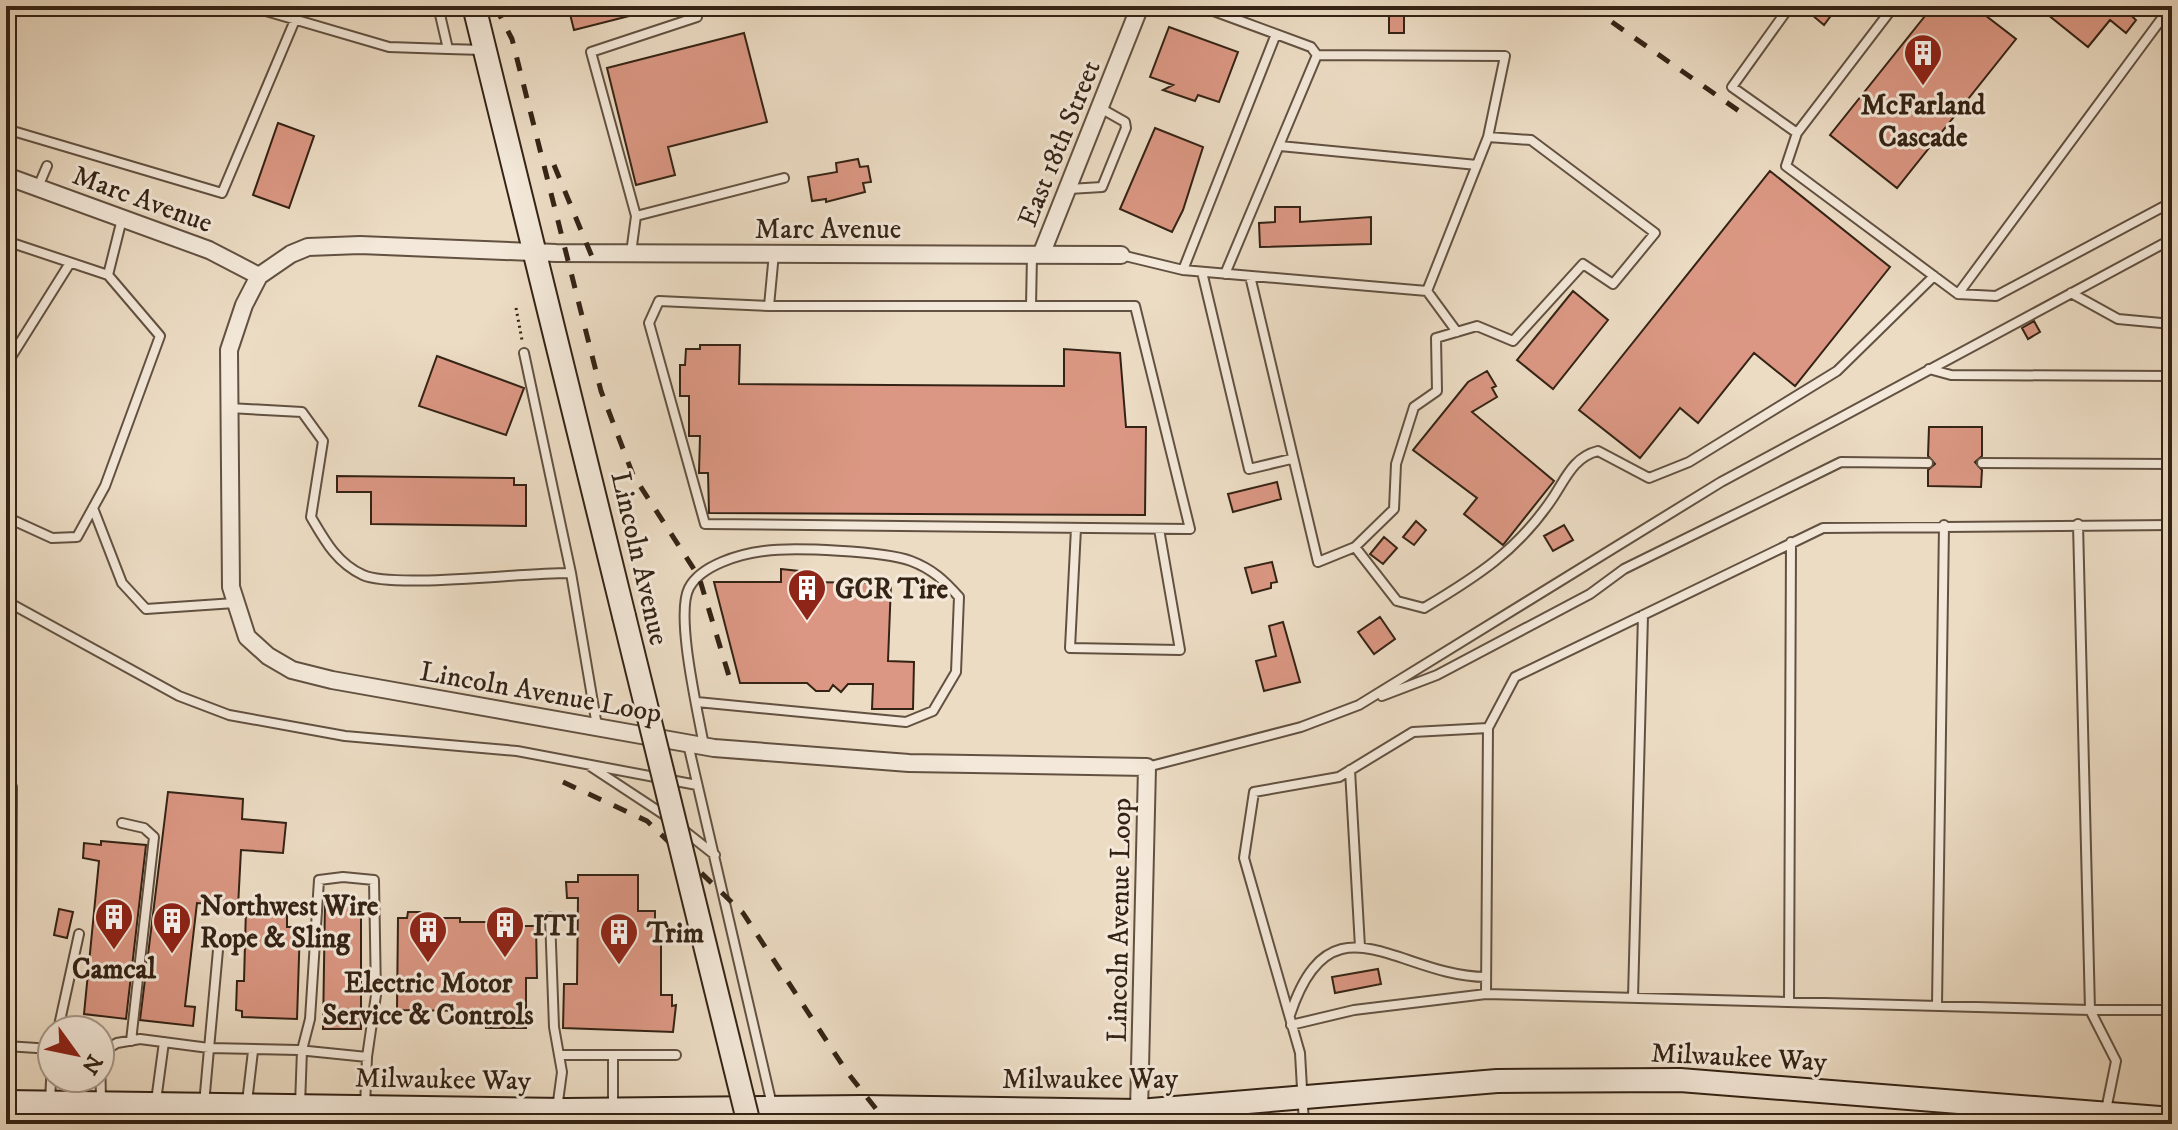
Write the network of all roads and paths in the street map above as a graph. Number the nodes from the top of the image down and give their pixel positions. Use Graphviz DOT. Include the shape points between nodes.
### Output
graph roads {
  1 [pos="249,6"];
  2 [pos="438,6"];
  3 [pos="474,6"];
  4 [pos="694,6"];
  5 [pos="1140,6"];
  6 [pos="1200,6"];
  7 [pos="1790,6"];
  8 [pos="1894,6"];
  9 [pos="2171,6"];
  10 [pos="295,20"];
  11 [pos="1276,34"];
  12 [pos="448,49"];
  13 [pos="484,50"];
  14 [pos="1317,55"];
  15 [pos="1102,109"];
  16 [pos="6,129"];
  17 [pos="1797,133"];
  18 [pos="1488,137"];
  19 [pos="1280,146"];
  20 [pos="1477,165"];
  21 [pos="47,166"];
  22 [pos="6,176"];
  23 [pos="784,178"];
  24 [pos="38,187"];
  25 [pos="1069,189"];
  26 [pos="2172,202"];
  27 [pos="636,216"];
  28 [pos="122,218"];
  29 [pos="2172,239"];
  30 [pos="6,241"];
  31 [pos="533,252"];
  32 [pos="631,253"];
  33 [pos="774,253"];
  34 [pos="1036,255"];
  35 [pos="1121,255"];
  36 [pos="70,263"];
  37 [pos="1183,270"];
  38 [pos="1202,272"];
  39 [pos="1225,274"];
  40 [pos="108,275"];
  41 [pos="259,276"];
  42 [pos="1250,276"];
  43 [pos="1934,276"];
  44 [pos="1427,291"];
  45 [pos="2071,293"];
  46 [pos="1958,294"];
  47 [pos="769,306"];
  48 [pos="1031,306"];
  49 [pos="516,308"];
  50 [pos="2172,324"];
  51 [pos="1457,332"];
  52 [pos="524,353"];
  53 [pos="6,365"];
  54 [pos="1929,369"];
  55 [pos="2172,376"];
  56 [pos="229,408"];
  57 [pos="1291,459"];
  58 [pos="1928,463"];
  59 [pos="1982,463"];
  60 [pos="2172,464"];
  61 [pos="93,508"];
  62 [pos="6,517"];
  63 [pos="2078,524"];
  64 [pos="1944,525"];
  65 [pos="2172,525"];
  66 [pos="1076,528"];
  67 [pos="1159,529"];
  68 [pos="1791,542"];
  69 [pos="1355,547"];
  70 [pos="571,573"];
  71 [pos="6,601"];
  72 [pos="235,603"];
  73 [pos="1643,615"];
  74 [pos="697,702"];
  75 [pos="1359,705"];
  76 [pos="597,727"];
  77 [pos="1488,728"];
  78 [pos="696,745"];
  79 [pos="586,763"];
  80 [pos="1147,767"];
  81 [pos="1350,770"];
  82 [pos="6,773"];
  83 [pos="697,785"];
  84 [pos="122,823"];
  85 [pos="715,855"];
  86 [pos="550,917"];
  87 [pos="79,934"];
  88 [pos="219,939"];
  89 [pos="1360,947"];
  90 [pos="1486,977"];
  91 [pos="1486,994"];
  92 [pos="1633,998"];
  93 [pos="1789,1002"];
  94 [pos="1937,1005"];
  95 [pos="2090,1010"];
  96 [pos="2172,1010"];
  97 [pos="62,1014"];
  98 [pos="1290,1021"];
  99 [pos="131,1041"];
  100 [pos="164,1042"];
  101 [pos="116,1044"];
  102 [pos="9,1047"];
  103 [pos="36,1048"];
  104 [pos="209,1048"];
  105 [pos="302,1050"];
  106 [pos="253,1051"];
  107 [pos="561,1055"];
  108 [pos="676,1055"];
  109 [pos="613,1056"];
  110 [pos="367,1057"];
  111 [pos="50,1094"];
  112 [pos="101,1094"];
  113 [pos="1304,1097"];
  114 [pos="8,1102"];
  115 [pos="50,1102"];
  116 [pos="101,1103"];
  117 [pos="155,1104"];
  118 [pos="204,1105"];
  119 [pos="246,1106"];
  120 [pos="300,1106"];
  121 [pos="365,1107"];
  122 [pos="557,1110"];
  123 [pos="613,1110"];
  124 [pos="781,1110"];
  125 [pos="1139,1111"];
  126 [pos="2105,1115"];
  127 [pos="2172,1119"];
  128 [pos="749,1124"];
  129 [pos="1304,1124"];
  1 -- 10 [label="lane"];
  2 -- 12 [label="lane"];
  3 -- 13 [label="street, Lincoln Avenue"];
  4 -- 27 [label="lane" via="697,17 591,52"];
  5 -- 15 [label="street, East 18th Street"];
  6 -- 11 [label="lane"];
  7 -- 17 [label="lane" via="1732,87"];
  8 -- 17 [label="lane"];
  9 -- 46 [label="lane"];
  10 -- 12 [label="lane" via="389,47"];
  10 -- 16 [label="lane" via="222,193"];
  11 -- 14 [label="lane" via="1311,47"];
  11 -- 37 [label="lane"];
  12 -- 13 [label="lane"];
  13 -- 31 [label="street, Lincoln Avenue"];
  14 -- 18 [label="lane" via="1505,56"];
  14 -- 19 [label="lane"];
  15 -- 25 [label="street, East 18th Street"];
  15 -- 25 [label="lane" via="1125,122 1126,128 1102,187"];
  17 -- 43 [label="lane" via="1786,166"];
  18 -- 20 [label="lane"];
  18 -- 51 [label="lane" via="1531,140 1655,233 1613,284 1583,264 1513,341 1477,326"];
  19 -- 20 [label="lane"];
  19 -- 39 [label="lane"];
  20 -- 44 [label="lane"];
  21 -- 24 [label="lane"];
  22 -- 24 [label="street, Marc Avenue"];
  23 -- 27 [label="lane"];
  24 -- 28 [label="street, Marc Avenue"];
  25 -- 34 [label="street, East 18th Street"];
  26 -- 46 [label="lane" via="1996,296"];
  27 -- 32 [label="lane"];
  28 -- 40 [label="lane"];
  28 -- 41 [label="street, Marc Avenue" via="209,250"];
  29 -- 45 [label="lane"];
  30 -- 36 [label="lane"];
  31 -- 32 [label="street, Marc Avenue"];
  31 -- 41 [label="street" via="308,247"];
  31 -- 128 [label="street, Lincoln Avenue, bridge"];
  32 -- 33 [label="street, Marc Avenue"];
  33 -- 34 [label="street, Marc Avenue"];
  33 -- 47 [label="lane"];
  34 -- 35 [label="street, Marc Avenue"];
  34 -- 48 [label="lane"];
  35 -- 37 [label="lane"];
  36 -- 40 [label="lane"];
  36 -- 53 [label="lane"];
  37 -- 38 [label="lane"];
  38 -- 39 [label="lane"];
  38 -- 57 [label="lane" via="1249,469"];
  39 -- 42 [label="lane"];
  40 -- 61 [label="lane" via="160,336"];
  41 -- 56 [label="street, Lincoln Avenue Loop" via="229,350"];
  42 -- 44 [label="lane"];
  42 -- 57 [label="lane"];
  43 -- 46 [label="lane"];
  43 -- 69 [label="lane" via="1837,371 1689,462 1649,478 1598,451 1588,453 1572,466 1533,524 1495,565 1424,608 1397,601"];
  44 -- 51 [label="lane"];
  45 -- 50 [label="lane" via="2118,319"];
  45 -- 54 [label="lane"];
  47 -- 48 [label="lane"];
  47 -- 66 [label="lane" via="659,301 649,323 705,524"];
  48 -- 67 [label="lane" via="1135,306 1190,529"];
  49 -- 52 [label="path"];
  51 -- 69 [label="lane" via="1436,338 1437,391 1414,407 1396,464 1394,509"];
  52 -- 70 [label="lane"];
  54 -- 55 [label="lane" via="1951,375"];
  54 -- 75 [label="lane" via="1708,489"];
  56 -- 70 [label="lane" via="302,412 323,441 311,517 335,556 365,576 408,580"];
  56 -- 72 [label="street, Lincoln Avenue Loop"];
  57 -- 69 [label="lane" via="1318,562"];
  58 -- 75 [label="lane" via="1841,462 1624,569 1590,594 1437,675"];
  59 -- 60 [label="lane"];
  61 -- 62 [label="lane" via="77,537 52,538"];
  61 -- 72 [label="lane" via="122,583 146,609"];
  63 -- 64 [label="lane"];
  63 -- 65 [label="lane"];
  63 -- 95 [label="lane"];
  64 -- 68 [label="lane" via="1823,528"];
  64 -- 94 [label="lane"];
  66 -- 67 [label="lane"];
  66 -- 67 [label="lane" via="1070,648 1180,650"];
  68 -- 73 [label="lane"];
  68 -- 93 [label="lane"];
  70 -- 76 [label="lane"];
  71 -- 79 [label="lane" via="179,696 229,715 345,736 517,751"];
  72 -- 76 [label="street, Lincoln Avenue Loop" via="247,637 292,670"];
  73 -- 77 [label="lane" via="1515,677"];
  73 -- 92 [label="lane"];
  74 -- 74 [label="lane" via="683,616 689,587 709,567 764,551 907,559 938,574 959,597 956,672 933,711 906,722"];
  74 -- 78 [label="lane"];
  75 -- 80 [label="lane" via="1301,727"];
  76 -- 78 [label="street, Lincoln Avenue Loop"];
  77 -- 81 [label="lane" via="1413,732"];
  77 -- 90 [label="lane"];
  78 -- 80 [label="street, Lincoln Avenue Loop" via="909,763"];
  78 -- 83 [label="lane"];
  79 -- 83 [label="lane"];
  79 -- 85 [label="lane" via="652,804"];
  80 -- 125 [label="street, Lincoln Avenue Loop"];
  81 -- 89 [label="lane"];
  81 -- 98 [label="lane" via="1339,777 1254,792 1244,858"];
  82 -- 102 [label="lane" via="12,787"];
  83 -- 85 [label="lane"];
  84 -- 99 [label="lane" via="144,828 154,837"];
  85 -- 124 [label="lane"];
  86 -- 107 [label="lane" via="554,1027"];
  87 -- 97 [label="lane"];
  88 -- 104 [label="lane"];
  89 -- 90 [label="lane" via="1446,972"];
  89 -- 98 [label="lane" via="1343,947 1316,960 1299,988"];
  90 -- 91 [label="lane"];
  91 -- 92 [label="lane"];
  91 -- 98 [label="lane"];
  92 -- 93 [label="lane"];
  93 -- 94 [label="lane"];
  94 -- 95 [label="lane"];
  95 -- 96 [label="lane"];
  95 -- 126 [label="lane" via="2116,1061"];
  98 -- 113 [label="lane" via="1300,1053"];
  99 -- 100 [label="lane"];
  99 -- 101 [label="lane"];
  100 -- 104 [label="lane"];
  100 -- 117 [label="lane"];
  102 -- 103 [label="lane"];
  102 -- 114 [label="lane"];
  104 -- 106 [label="lane"];
  104 -- 118 [label="lane"];
  105 -- 106 [label="lane"];
  105 -- 110 [label="lane"];
  105 -- 110 [label="lane" via="310,1019 319,880 358,878 374,880 376,995"];
  105 -- 120 [label="lane"];
  106 -- 119 [label="lane"];
  107 -- 109 [label="lane"];
  107 -- 122 [label="lane"];
  108 -- 109 [label="lane"];
  109 -- 123 [label="lane"];
  110 -- 121 [label="lane"];
  111 -- 115 [label="lane"];
  112 -- 116 [label="lane"];
  113 -- 125 [label="street, Milwaukee Way"];
  113 -- 126 [label="street, Milwaukee Way" via="1497,1081 1680,1080"];
  113 -- 129 [label="lane"];
  114 -- 115 [label="street, Milwaukee Way"];
  115 -- 116 [label="street, Milwaukee Way"];
  116 -- 117 [label="street, Milwaukee Way"];
  117 -- 118 [label="street, Milwaukee Way"];
  118 -- 119 [label="street, Milwaukee Way"];
  119 -- 120 [label="street, Milwaukee Way"];
  120 -- 121 [label="street, Milwaukee Way"];
  121 -- 122 [label="street, Milwaukee Way"];
  122 -- 123 [label="street, Milwaukee Way"];
  123 -- 124 [label="street, Milwaukee Way"];
  124 -- 125 [label="street, Milwaukee Way"];
  126 -- 127 [label="street, Milwaukee Way"];
}
